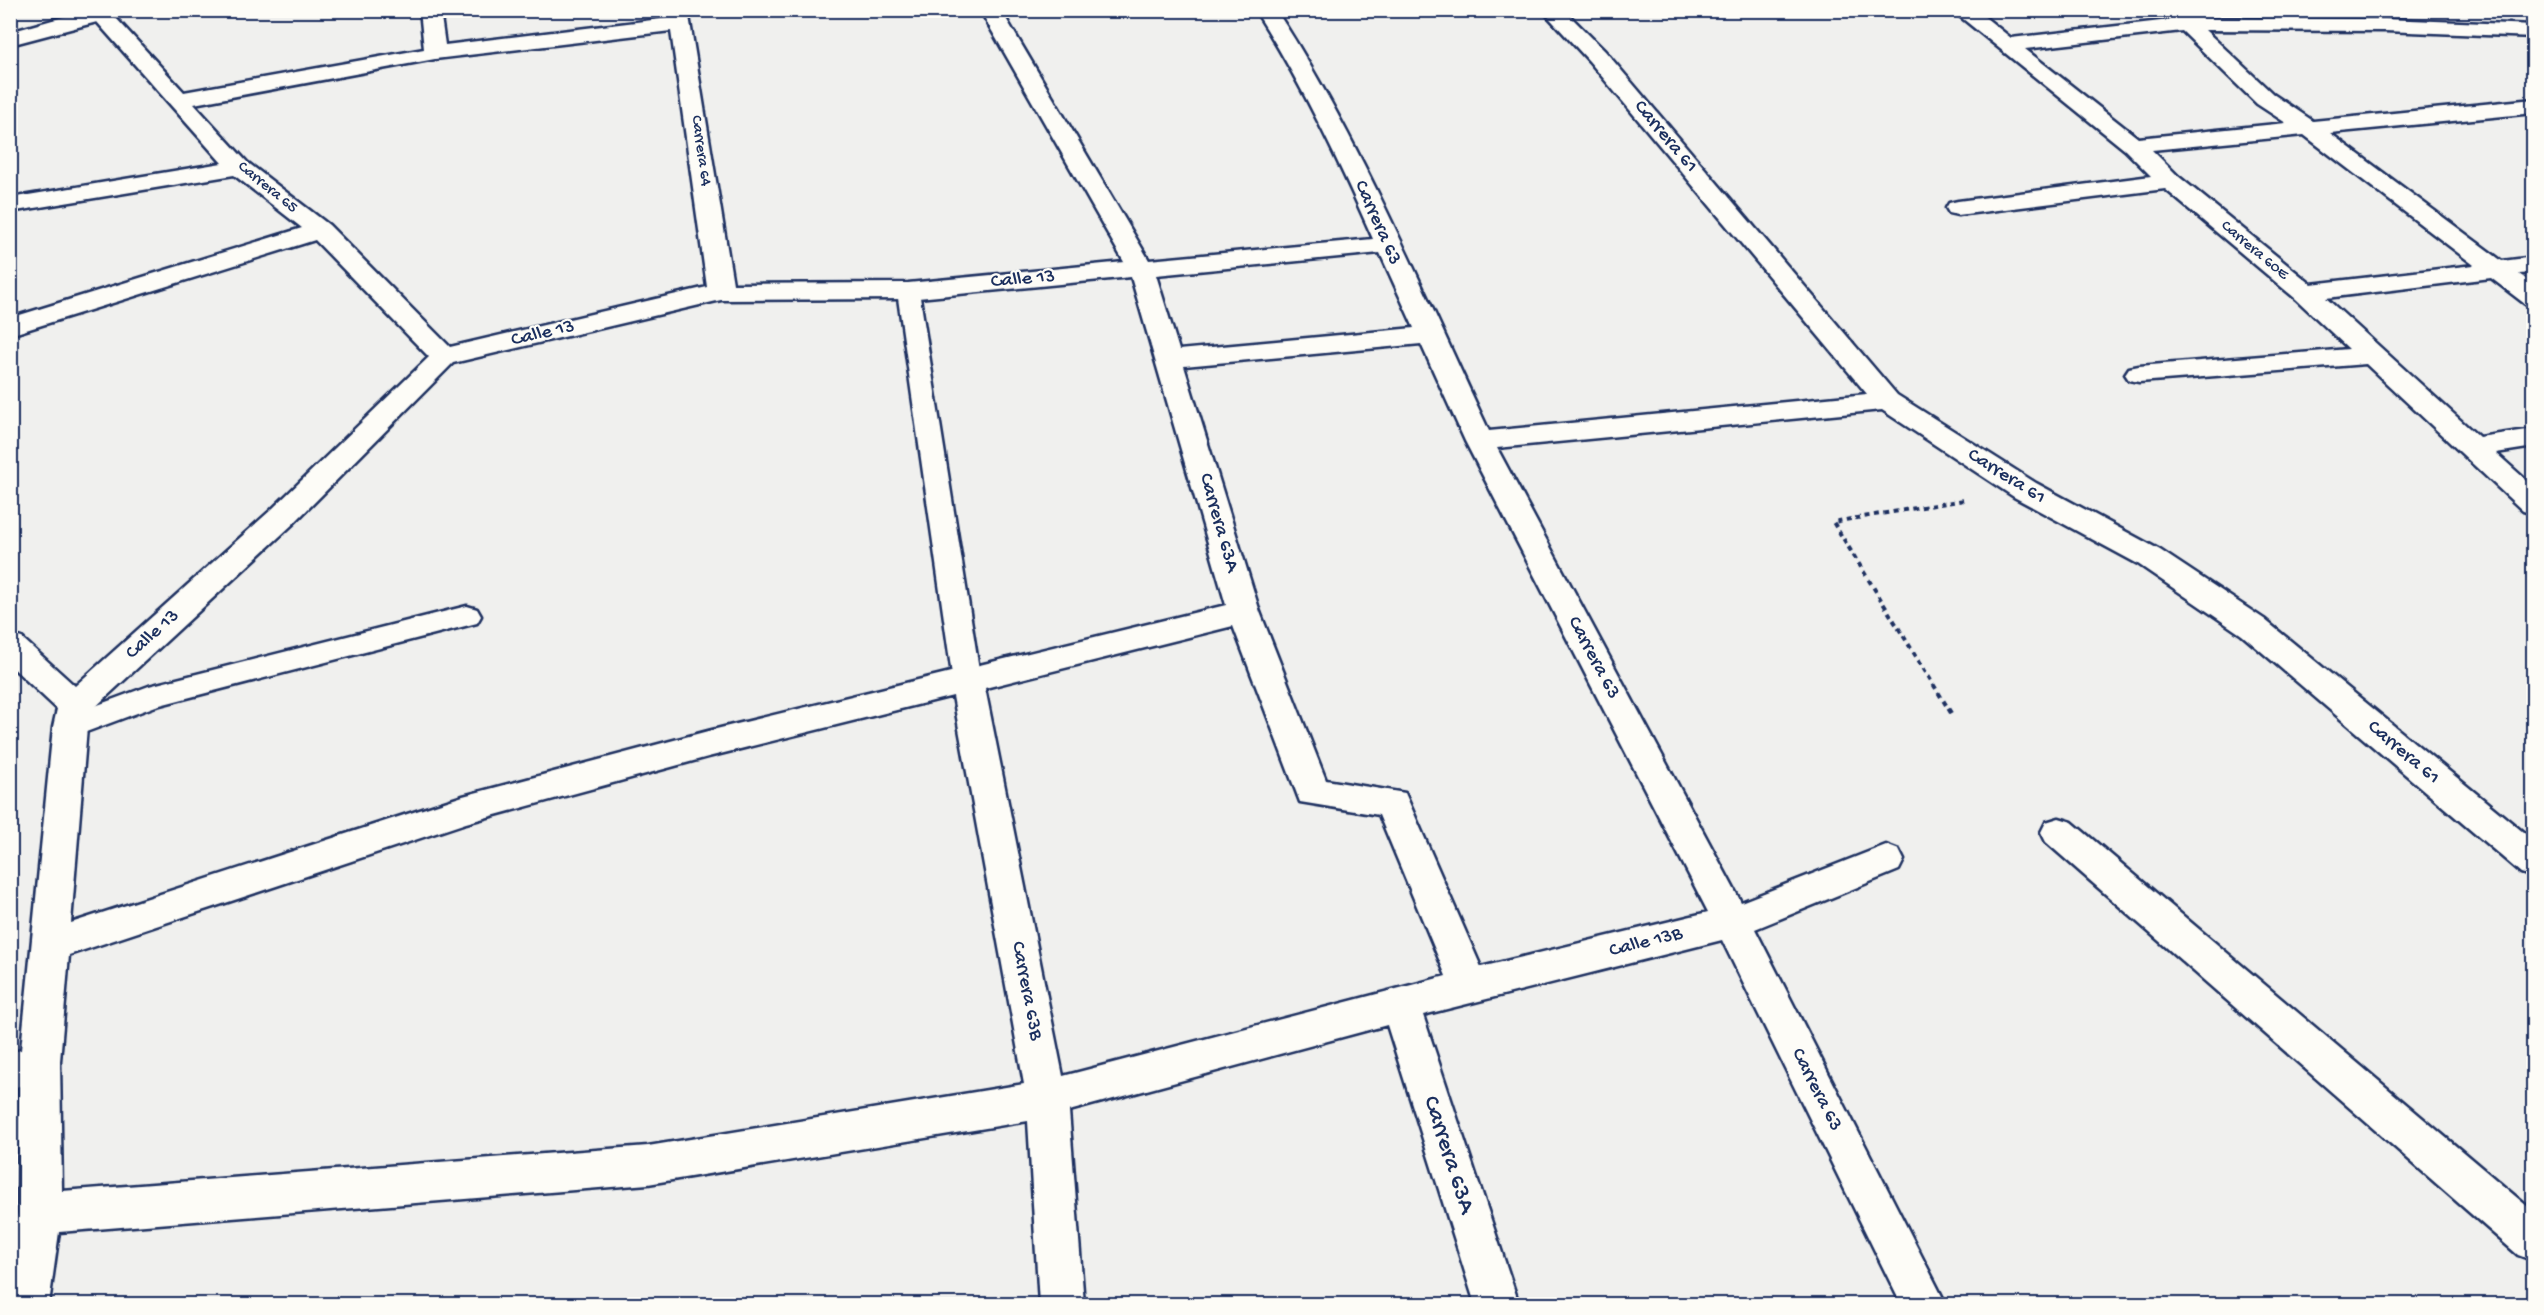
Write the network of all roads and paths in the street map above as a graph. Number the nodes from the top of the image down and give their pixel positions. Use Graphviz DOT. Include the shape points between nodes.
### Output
graph roads {
  1 [pos="430,10"];
  2 [pos="990,10"];
  3 [pos="1265,10"];
  4 [pos="1552,10"];
  5 [pos="1962,10"];
  6 [pos="106,12"];
  7 [pos="680,17"];
  8 [pos="2180,17"];
  9 [pos="2379,18"];
  10 [pos="2534,31"];
  11 [pos="10,39"];
  12 [pos="2009,45"];
  13 [pos="435,53"];
  14 [pos="178,100"];
  15 [pos="2534,106"];
  16 [pos="2306,126"];
  17 [pos="2133,145"];
  18 [pos="239,168"];
  19 [pos="2170,181"];
  20 [pos="10,206"];
  21 [pos="1958,208"];
  22 [pos="320,230"];
  23 [pos="1386,244"];
  24 [pos="2534,265"];
  25 [pos="1141,269"];
  26 [pos="2498,270"];
  27 [pos="908,291"];
  28 [pos="721,292"];
  29 [pos="2305,293"];
  30 [pos="2534,298"];
  31 [pos="10,327"];
  32 [pos="1430,335"];
  33 [pos="2372,355"];
  34 [pos="444,357"];
  35 [pos="1170,359"];
  36 [pos="2139,374"];
  37 [pos="1887,401"];
  38 [pos="2534,438"];
  39 [pos="1479,441"];
  40 [pos="2472,447"];
  41 [pos="2025,490"];
  42 [pos="2534,504"];
  43 [pos="1244,612"];
  44 [pos="467,616"];
  45 [pos="10,646"];
  46 [pos="967,682"];
  47 [pos="1951,712"];
  48 [pos="72,717"];
  49 [pos="2060,832"];
  50 [pos="1886,860"];
  51 [pos="2534,862"];
  52 [pos="1732,922"];
  53 [pos="49,946"];
  54 [pos="1470,986"];
  55 [pos="1400,1005"];
  56 [pos="25,1066"];
  57 [pos="1047,1100"];
  58 [pos="40,1213"];
  59 [pos="2534,1240"];
  60 [pos="27,1305"];
  61 [pos="1062,1305"];
  62 [pos="1497,1305"];
  63 [pos="1924,1305"];
  1 -- 13 [label="street"];
  2 -- 25 [label="street, Carrera 63A"];
  3 -- 23 [label="street, Carrera 63" via="1300,64 1339,137"];
  4 -- 37 [label="street, Carrera 61" via="1596,56"];
  5 -- 12 [label="street, Carrera 60E"];
  6 -- 11 [label="street"];
  6 -- 14 [label="street, Carrera 65"];
  7 -- 13 [label="street"];
  7 -- 28 [label="street, Carrera 64"];
  8 -- 9 [label="street"];
  8 -- 12 [label="street"];
  8 -- 16 [label="street" via="2265,99"];
  9 -- 10 [label="street"];
  12 -- 17 [label="street, Carrera 60E"];
  13 -- 14 [label="street"];
  14 -- 18 [label="street, Carrera 65"];
  15 -- 16 [label="street"];
  16 -- 17 [label="street"];
  16 -- 26 [label="street"];
  17 -- 19 [label="street, Carrera 60E"];
  18 -- 20 [label="street"];
  18 -- 22 [label="street, Carrera 65"];
  19 -- 21 [label="street"];
  19 -- 29 [label="street, Carrera 60E"];
  22 -- 31 [label="street"];
  22 -- 34 [label="street, Carrera 65"];
  23 -- 25 [label="street, Calle 13"];
  23 -- 32 [label="street, Carrera 63"];
  24 -- 26 [label="street"];
  25 -- 27 [label="street, Calle 13"];
  25 -- 35 [label="street, Carrera 63A"];
  26 -- 29 [label="street"];
  26 -- 30 [label="street"];
  27 -- 28 [label="street, Calle 13"];
  27 -- 46 [label="lane"];
  28 -- 34 [label="street, Calle 13"];
  29 -- 33 [label="street, Carrera 60E"];
  32 -- 35 [label="street"];
  32 -- 39 [label="street, Carrera 63"];
  33 -- 36 [label="street"];
  33 -- 40 [label="street, Carrera 60E"];
  34 -- 48 [label="street, Calle 13"];
  35 -- 43 [label="street, Carrera 63A"];
  37 -- 39 [label="street"];
  37 -- 41 [label="street, Carrera 61"];
  38 -- 40 [label="street"];
  39 -- 52 [label="street, Carrera 63"];
  40 -- 42 [label="street, Carrera 60E"];
  41 -- 47 [label="path" via="1833,522"];
  41 -- 51 [label="street, Carrera 61" via="2149,557 2253,627"];
  43 -- 46 [label="street"];
  43 -- 54 [label="street, Carrera 63A" via="1313,792 1392,803"];
  44 -- 48 [label="lane"];
  45 -- 48 [label="street"];
  46 -- 53 [label="street" via="708,744 463,810"];
  46 -- 57 [label="street, Carrera 63B"];
  48 -- 53 [label="street"];
  49 -- 59 [label="street"];
  50 -- 52 [label="street, Calle 13B"];
  52 -- 54 [label="street, Calle 13B"];
  52 -- 63 [label="street, Carrera 63"];
  53 -- 56 [label="street"];
  54 -- 55 [label="street, Calle 13B"];
  55 -- 57 [label="street, Calle 13B"];
  55 -- 62 [label="street, Carrera 63A"];
  56 -- 58 [label="street"];
  57 -- 58 [label="street, Calle 13B" via="648,1165"];
  57 -- 61 [label="street, Carrera 63B"];
  58 -- 60 [label="street"];
}
